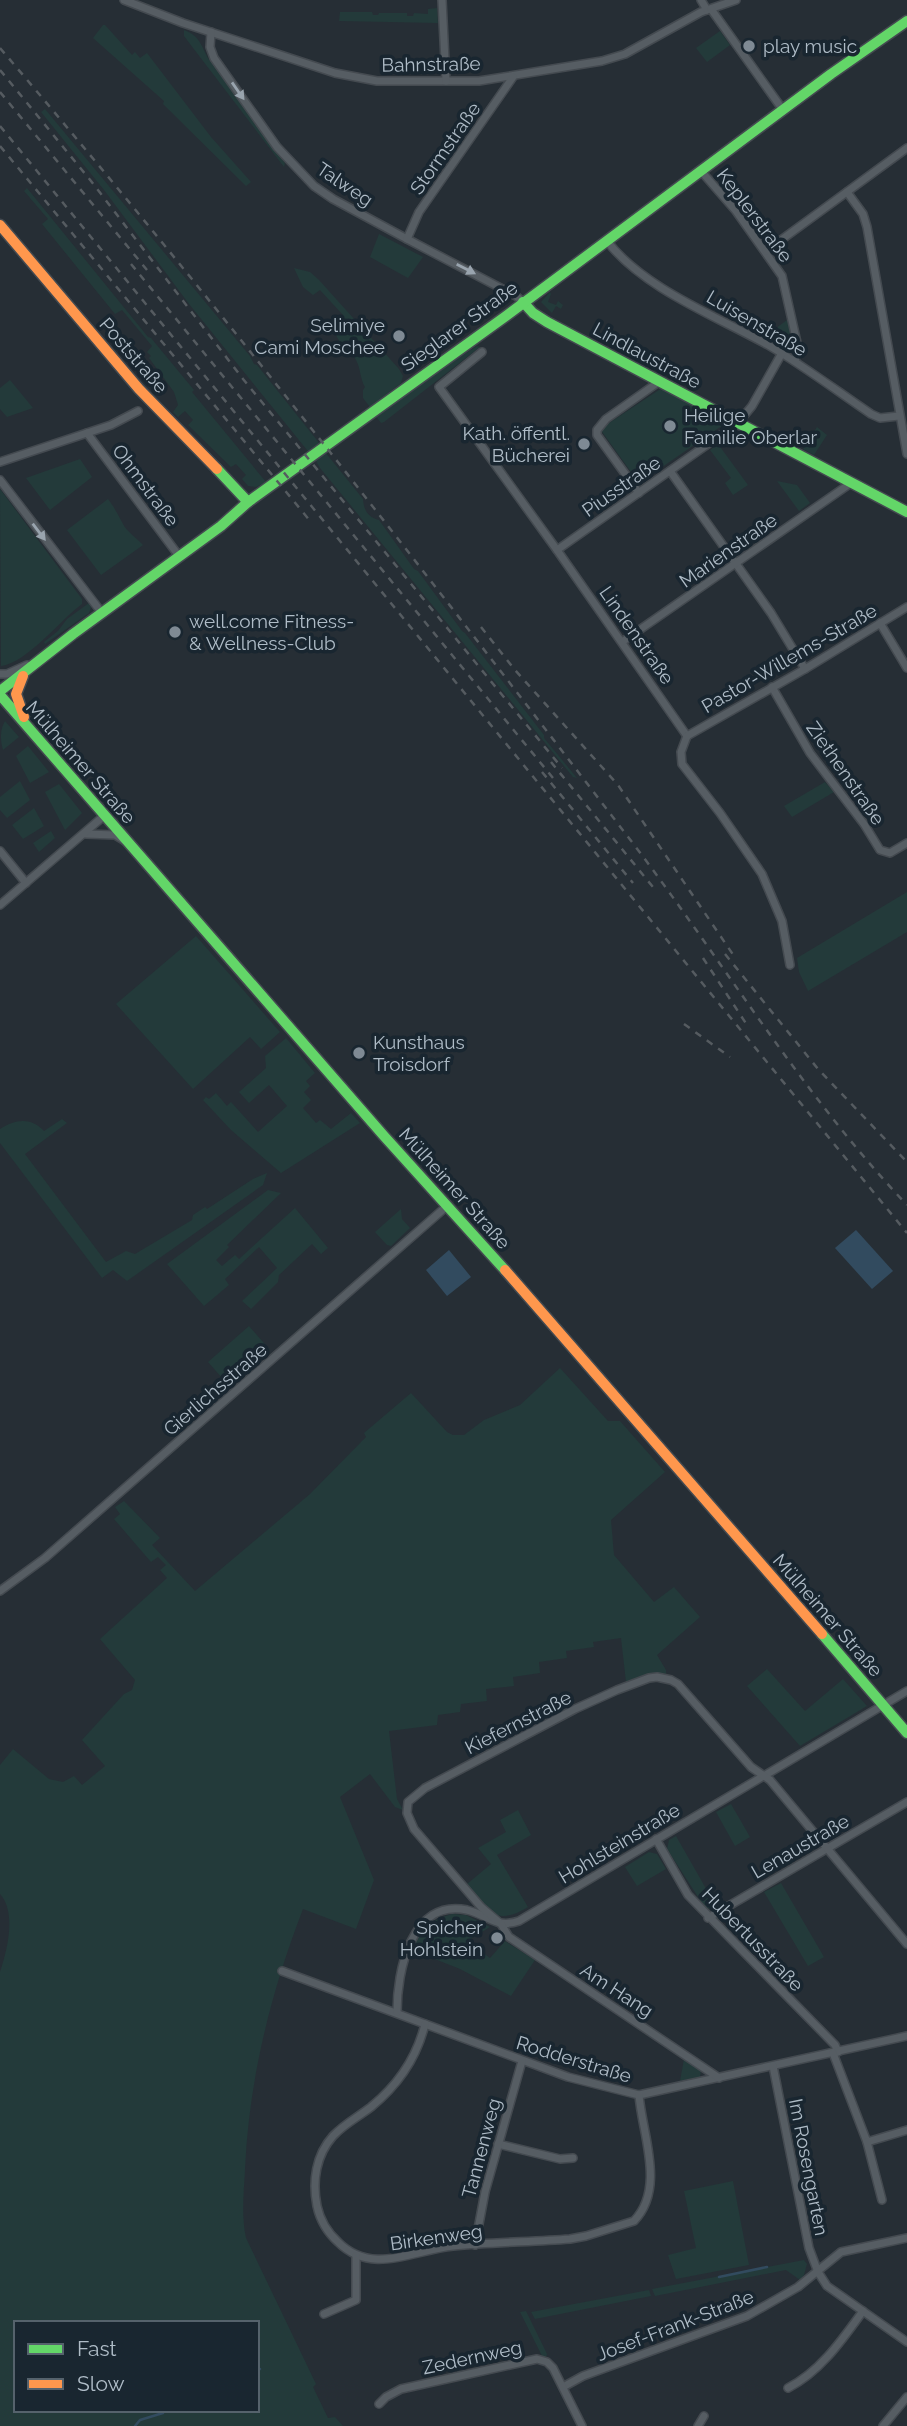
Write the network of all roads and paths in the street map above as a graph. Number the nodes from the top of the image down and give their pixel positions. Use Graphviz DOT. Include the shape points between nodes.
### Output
graph roads {
  1 [pos="124,0"];
  2 [pos="442,0"];
  3 [pos="701,0"];
  4 [pos="736,0"];
  5 [pos="709,9"];
  6 [pos="907,21"];
  7 [pos="211,32"];
  8 [pos="514,76"];
  9 [pos="446,81"];
  10 [pos="783,110"];
  11 [pos="907,148"];
  12 [pos="701,171"];
  13 [pos="847,192"];
  14 [pos="0,225"];
  15 [pos="407,239"];
  16 [pos="607,241"];
  17 [pos="766,251"];
  18 [pos="523,302"];
  19 [pos="482,352"];
  20 [pos="782,353"];
  21 [pos="795,361"];
  22 [pos="660,382"];
  23 [pos="138,411"];
  24 [pos="899,416"];
  25 [pos="738,423"];
  26 [pos="87,433"];
  27 [pos="907,449"];
  28 [pos="0,463"];
  29 [pos="670,471"];
  30 [pos="0,480"];
  31 [pos="851,483"];
  32 [pos="639,493"];
  33 [pos="248,502"];
  34 [pos="907,512"];
  35 [pos="558,550"];
  36 [pos="179,556"];
  37 [pos="736,563"];
  38 [pos="907,607"];
  39 [pos="102,613"];
  40 [pos="880,623"];
  41 [pos="622,642"];
  42 [pos="35,664"];
  43 [pos="907,668"];
  44 [pos="805,669"];
  45 [pos="25,672"];
  46 [pos="0,674"];
  47 [pos="772,687"];
  48 [pos="0,693"];
  49 [pos="30,729"];
  50 [pos="687,736"];
  51 [pos="105,815"];
  52 [pos="85,834"];
  53 [pos="128,843"];
  54 [pos="907,843"];
  55 [pos="0,851"];
  56 [pos="26,883"];
  57 [pos="0,905"];
  58 [pos="790,965"];
  59 [pos="447,1206"];
  60 [pos="0,1591"];
  61 [pos="907,1691"];
  62 [pos="883,1705"];
  63 [pos="907,1733"];
  64 [pos="763,1774"];
  65 [pos="907,1801"];
  66 [pos="656,1839"];
  67 [pos="827,1849"];
  68 [pos="708,1918"];
  69 [pos="500,1924"];
  70 [pos="907,1944"];
  71 [pos="282,1971"];
  72 [pos="397,2012"];
  73 [pos="425,2024"];
  74 [pos="907,2036"];
  75 [pos="835,2052"];
  76 [pos="522,2061"];
  77 [pos="773,2066"];
  78 [pos="719,2078"];
  79 [pos="639,2095"];
  80 [pos="907,2130"];
  81 [pos="867,2142"];
  82 [pos="498,2144"];
  83 [pos="573,2158"];
  84 [pos="882,2200"];
  85 [pos="907,2238"];
  86 [pos="475,2245"];
  87 [pos="356,2256"];
  88 [pos="818,2272"];
  89 [pos="863,2311"];
  90 [pos="324,2314"];
  91 [pos="907,2342"];
  92 [pos="563,2387"];
  93 [pos="788,2388"];
  94 [pos="907,2397"];
  95 [pos="379,2404"];
  96 [pos="704,2416"];
  97 [pos="578,2425"];
  98 [pos="698,2426"];
  99 [pos="883,2426"];
  1 -- 7 [label="street, Bahnstraße"];
  2 -- 9 [label="street"];
  3 -- 5 [label="street"];
  4 -- 5 [label="street, Bahnstraße"];
  5 -- 8 [label="street, Bahnstraße" via="618,57"];
  5 -- 10 [label="street"];
  6 -- 10 [label="main road, Sieglarer Straße"];
  7 -- 9 [label="street, Bahnstraße" via="360,79"];
  7 -- 15 [label="street, Talweg, one-way" via="214,58 286,157 330,197"];
  8 -- 9 [label="street, Bahnstraße"];
  8 -- 15 [label="street, Stormstraße" via="419,212"];
  10 -- 12 [label="main road, Sieglarer Straße"];
  11 -- 13 [label="street"];
  12 -- 16 [label="main road, Sieglarer Straße"];
  12 -- 17 [label="street, Keplerstraße"];
  13 -- 17 [label="street"];
  13 -- 24 [label="street" via="867,227"];
  14 -- 33 [label="main road, Poststraße" via="139,389"];
  15 -- 18 [label="street, Talweg, one-way"];
  16 -- 18 [label="main road, Sieglarer Straße"];
  16 -- 20 [label="street, Luisenstraße" via="618,255 663,288"];
  17 -- 21 [label="street, Keplerstraße" via="782,276 789,302 798,347"];
  18 -- 22 [label="main road, Lindlaustraße" via="547,322"];
  18 -- 33 [label="main road, Sieglarer Straße"];
  19 -- 35 [label="street, Lindenstraße" via="439,387"];
  20 -- 21 [label="street, Luisenstraße"];
  20 -- 25 [label="street, Piusstraße"];
  21 -- 24 [label="street, Luisenstraße" via="871,414"];
  22 -- 25 [label="main road, Lindlaustraße"];
  22 -- 32 [label="street" via="597,430"];
  23 -- 26 [label="street"];
  24 -- 27 [label="street"];
  25 -- 29 [label="street, Piusstraße"];
  25 -- 31 [label="main road, Lindlaustraße"];
  26 -- 28 [label="street"];
  26 -- 36 [label="street, Ohmstraße"];
  29 -- 32 [label="street, Piusstraße"];
  29 -- 37 [label="street"];
  30 -- 39 [label="street, one-way"];
  31 -- 34 [label="main road, Lindlaustraße"];
  31 -- 37 [label="street, Marienstraße"];
  32 -- 35 [label="street, Piusstraße"];
  33 -- 36 [label="main road, Sieglarer Straße"];
  35 -- 41 [label="street, Lindenstraße"];
  36 -- 39 [label="main road, Sieglarer Straße"];
  37 -- 41 [label="street, Marienstraße"];
  37 -- 44 [label="street"];
  38 -- 40 [label="street, Pastor-Willems-Straße"];
  39 -- 42 [label="main road, Sieglarer Straße"];
  40 -- 43 [label="street"];
  40 -- 44 [label="street, Pastor-Willems-Straße"];
  41 -- 50 [label="street, Lindenstraße"];
  42 -- 45 [label="main road, Sieglarer Straße"];
  42 -- 46 [label="street, Sieglarer Straße"];
  44 -- 47 [label="street, Pastor-Willems-Straße"];
  45 -- 48 [label="main road, Sieglarer Straße"];
  45 -- 49 [label="main road" via="16,694"];
  47 -- 50 [label="street, Pastor-Willems-Straße"];
  47 -- 54 [label="street, Ziethenstraße" via="810,752 880,850 890,853"];
  48 -- 49 [label="main road, Mülheimer Straße"];
  49 -- 51 [label="main road, Mülheimer Straße"];
  50 -- 58 [label="street" via="682,764 762,873 782,921"];
  51 -- 52 [label="street"];
  51 -- 53 [label="main road, Mülheimer Straße"];
  52 -- 53 [label="street" via="115,835"];
  52 -- 56 [label="street"];
  53 -- 59 [label="main road, Mülheimer Straße"];
  55 -- 56 [label="street"];
  56 -- 57 [label="street"];
  59 -- 60 [label="street, Gierlichsstraße" via="45,1558"];
  59 -- 62 [label="main road, Mülheimer Straße"];
  61 -- 62 [label="street, Hohlsteinstraße"];
  62 -- 63 [label="main road, Mülheimer Straße"];
  62 -- 64 [label="street, Hohlsteinstraße"];
  64 -- 66 [label="street, Hohlsteinstraße"];
  64 -- 67 [label="street"];
  64 -- 69 [label="street, Kiefernstraße" via="678,1684 657,1677 575,1709 425,1788 407,1805 409,1820"];
  65 -- 67 [label="street, Lenaustraße"];
  66 -- 68 [label="street, Hubertusstraße" via="688,1895"];
  66 -- 69 [label="street, Hohlsteinstraße" via="519,1921"];
  67 -- 68 [label="street, Lenaustraße"];
  67 -- 70 [label="street"];
  68 -- 75 [label="street, Hubertusstraße" via="835,2045"];
  69 -- 72 [label="street" via="476,1912 456,1909 424,1921 407,1950"];
  69 -- 78 [label="street, Am Hang" via="509,1937"];
  71 -- 72 [label="street, Rodderstraße"];
  72 -- 73 [label="street, Rodderstraße"];
  73 -- 76 [label="street, Rodderstraße"];
  73 -- 87 [label="street" via="403,2073 332,2137 321,2154 315,2194 323,2225"];
  74 -- 75 [label="street, Rodderstraße"];
  75 -- 77 [label="street, Rodderstraße"];
  75 -- 81 [label="street, Hubertusstraße"];
  76 -- 79 [label="street, Rodderstraße"];
  76 -- 82 [label="street, Tannenweg"];
  77 -- 78 [label="street, Rodderstraße"];
  77 -- 88 [label="street, Im Rosengarten" via="809,2248"];
  78 -- 79 [label="street, Rodderstraße"];
  79 -- 86 [label="street, Birkenweg" via="651,2174 648,2198 634,2221 578,2238"];
  80 -- 81 [label="street"];
  81 -- 84 [label="street, Hubertusstraße"];
  82 -- 83 [label="street" via="560,2160"];
  82 -- 86 [label="street, Tannenweg"];
  85 -- 88 [label="street, Josef-Frank-Straße" via="841,2252"];
  86 -- 87 [label="street, Birkenweg" via="382,2261"];
  87 -- 90 [label="street" via="356,2300"];
  88 -- 89 [label="street" via="827,2286"];
  88 -- 92 [label="street, Josef-Frank-Straße" via="785,2297 747,2316"];
  89 -- 91 [label="street"];
  89 -- 93 [label="street" via="825,2359"];
  92 -- 95 [label="street, Zedernweg" via="549,2364 537,2359 401,2389"];
  92 -- 97 [label="street, Zedernweg"];
  94 -- 99 [label="street"];
  96 -- 98 [label="street"];
}
